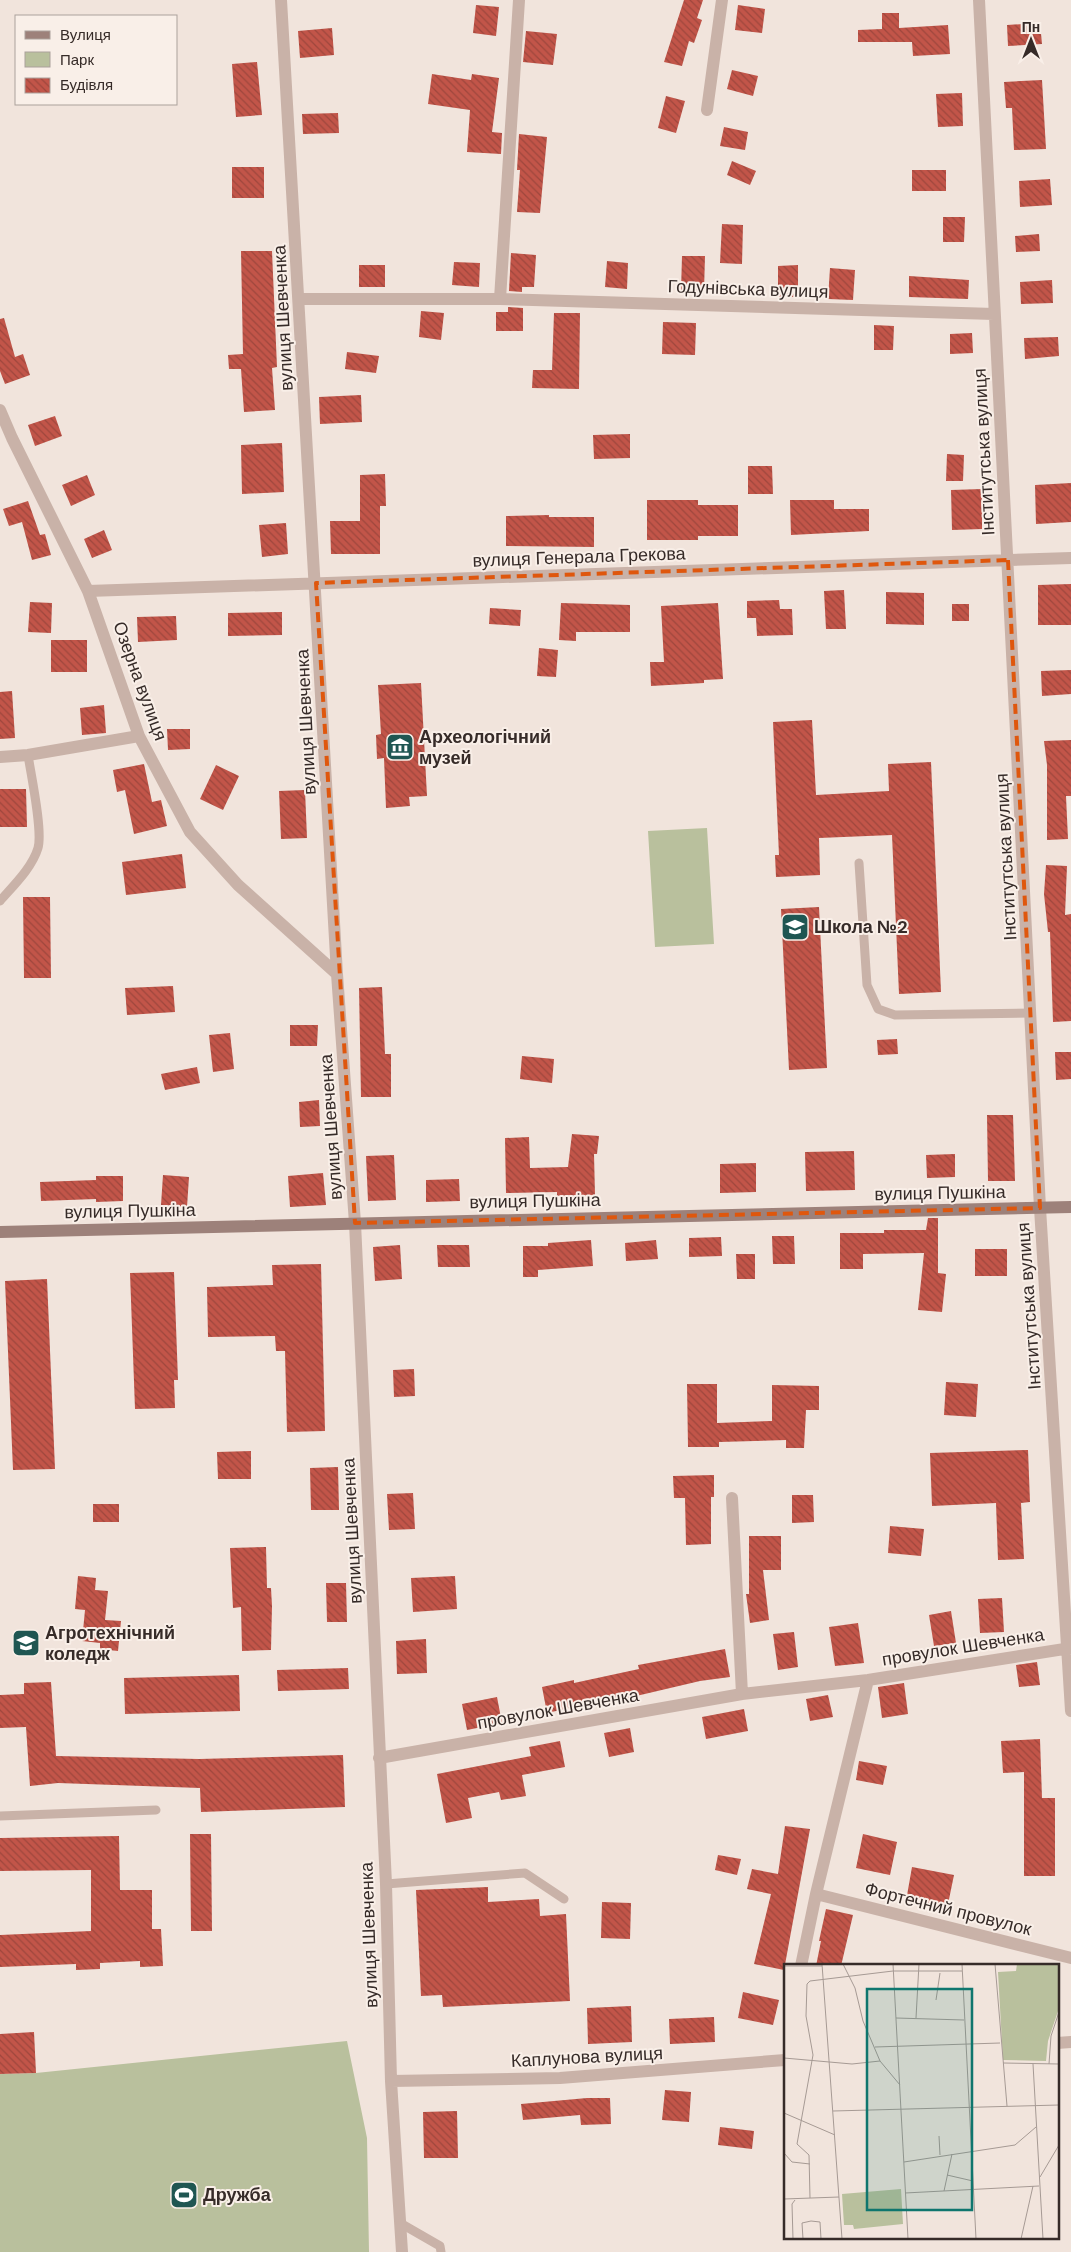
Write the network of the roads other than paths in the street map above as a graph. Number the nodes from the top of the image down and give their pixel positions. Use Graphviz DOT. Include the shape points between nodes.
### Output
graph roads {
  1 [pos="281,0"];
  2 [pos="519,0"];
  3 [pos="722,0"];
  4 [pos="979,0"];
  5 [pos="707,110"];
  6 [pos="300,300"];
  7 [pos="500,300"];
  8 [pos="994,314"];
  9 [pos="0,410"];
  10 [pos="1071,558"];
  11 [pos="1008,560"];
  12 [pos="316,583"];
  13 [pos="88,591"];
  14 [pos="138,736"];
  15 [pos="28,755"];
  16 [pos="0,757"];
  17 [pos="859,862"];
  18 [pos="0,901"];
  19 [pos="337,974"];
  20 [pos="1031,1013"];
  21 [pos="1071,1207"];
  22 [pos="1040,1208"];
  23 [pos="355,1223"];
  24 [pos="0,1232"];
  25 [pos="732,1498"];
  26 [pos="1069,1648"];
  27 [pos="868,1680"];
  28 [pos="742,1694"];
  29 [pos="1071,1711"];
  30 [pos="379,1758"];
  31 [pos="156,1810"];
  32 [pos="0,1816"];
  33 [pos="386,1884"];
  34 [pos="816,1894"];
  35 [pos="564,1899"];
  36 [pos="1071,1958"];
  37 [pos="801,1964"];
  38 [pos="1071,2042"];
  39 [pos="1058,2043"];
  40 [pos="784,2056"];
  41 [pos="391,2082"];
  42 [pos="400,2223"];
  43 [pos="402,2252"];
  44 [pos="440,2252"];
  1 -- 6 [label="street, вулиця Шевченка"];
  2 -- 7 [label="street"];
  3 -- 5 [label="street"];
  4 -- 8 [label="street, Інститутська вулиця"];
  6 -- 7 [label="street, Годунівська вулиця"];
  6 -- 12 [label="street, вулиця Шевченка"];
  7 -- 8 [label="street, Годунівська вулиця"];
  8 -- 11 [label="street, Інститутська вулиця"];
  9 -- 13 [label="street, Озерна вулиця"];
  10 -- 11 [label="street, вулиця Генерала Грекова"];
  11 -- 12 [label="street, вулиця Генерала Грекова"];
  11 -- 20 [label="street, Інститутська вулиця"];
  12 -- 13 [label="street, вулиця Генерала Грекова"];
  12 -- 19 [label="street, вулиця Шевченка"];
  13 -- 14 [label="street, Озерна вулиця"];
  14 -- 15 [label="street"];
  14 -- 19 [label="street, Озерна вулиця" via="190,832 238,885"];
  15 -- 16 [label="street"];
  15 -- 18 [label="lane" via="38,847 24,873"];
  17 -- 20 [label="lane" via="867,985 878,1009 895,1015"];
  19 -- 23 [label="street, вулиця Шевченка"];
  20 -- 22 [label="street, Інститутська вулиця"];
  21 -- 22 [label="street, вулиця Пушкіна"];
  22 -- 23 [label="street, вулиця Пушкіна"];
  22 -- 26 [label="street, Інститутська вулиця"];
  23 -- 24 [label="street, вулиця Пушкіна"];
  23 -- 30 [label="street, вулиця Шевченка"];
  25 -- 28 [label="street"];
  26 -- 27 [label="street, провулок Шевченка"];
  26 -- 29 [label="street, Інститутська вулиця"];
  27 -- 28 [label="street, провулок Шевченка"];
  27 -- 34 [label="street"];
  28 -- 30 [label="street, провулок Шевченка"];
  30 -- 33 [label="street, вулиця Шевченка"];
  31 -- 32 [label="lane"];
  33 -- 35 [label="lane" via="525,1873"];
  33 -- 41 [label="street, вулиця Шевченка"];
  34 -- 36 [label="street, Фортечний провулок"];
  34 -- 37 [label="street"];
  38 -- 39 [label="street"];
  40 -- 41 [label="street, Каплунова вулиця" via="560,2078"];
  41 -- 42 [label="street, вулиця Шевченка"];
  42 -- 43 [label="street, вулиця Шевченка"];
  42 -- 44 [label="lane" via="440,2246"];
}
